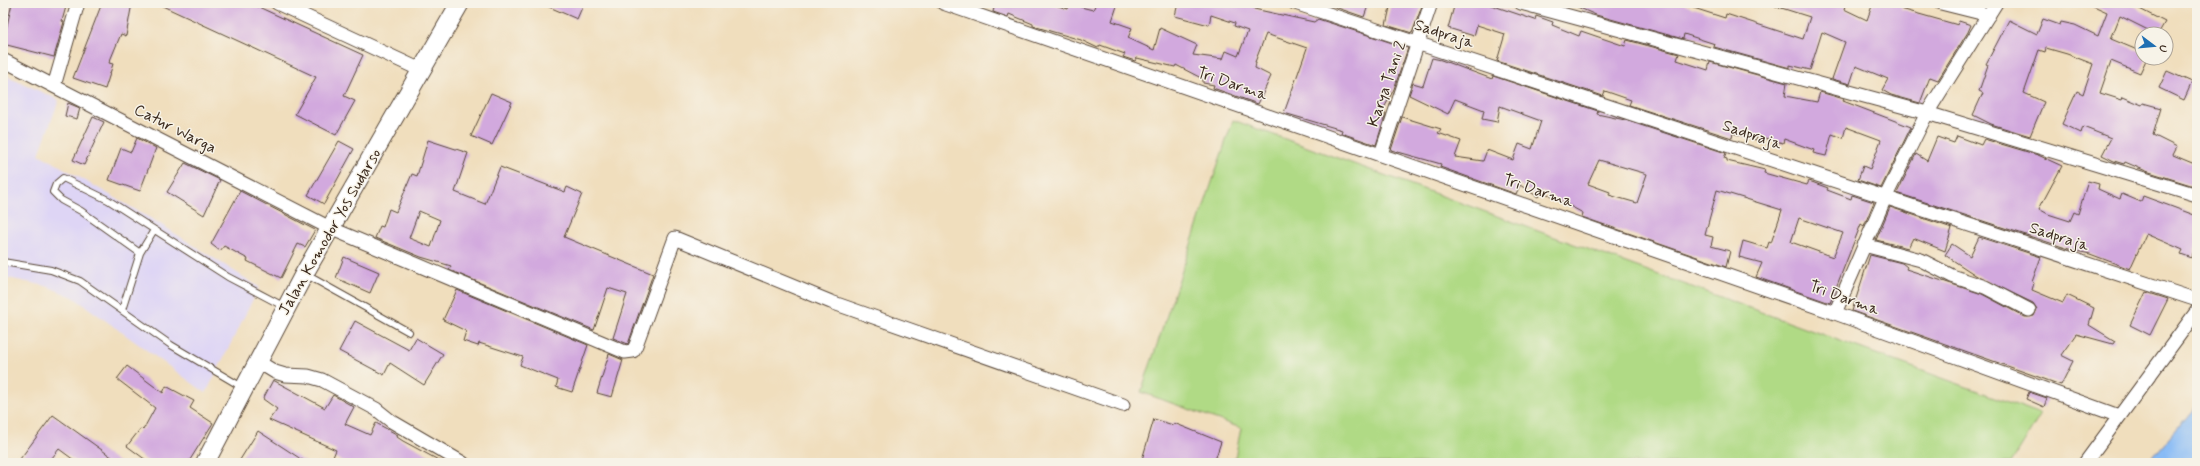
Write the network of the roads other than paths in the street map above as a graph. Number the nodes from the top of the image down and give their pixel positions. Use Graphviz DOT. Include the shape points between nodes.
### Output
graph roads {
  1 [pos="78,3"];
  2 [pos="277,3"];
  3 [pos="460,3"];
  4 [pos="943,3"];
  5 [pos="1295,3"];
  6 [pos="1431,3"];
  7 [pos="1521,3"];
  8 [pos="1941,3"];
  9 [pos="1996,3"];
  10 [pos="1989,15"];
  11 [pos="1419,44"];
  12 [pos="3,60"];
  13 [pos="423,71"];
  14 [pos="54,86"];
  15 [pos="1927,113"];
  16 [pos="1380,154"];
  17 [pos="2197,195"];
  18 [pos="1884,198"];
  19 [pos="330,228"];
  20 [pos="154,230"];
  21 [pos="1864,244"];
  22 [pos="140,253"];
  23 [pos="3,262"];
  24 [pos="304,274"];
  25 [pos="2197,300"];
  26 [pos="286,308"];
  27 [pos="122,310"];
  28 [pos="2028,310"];
  29 [pos="2197,311"];
  30 [pos="1835,313"];
  31 [pos="409,332"];
  32 [pos="257,361"];
  33 [pos="244,388"];
  34 [pos="1123,405"];
  35 [pos="2119,416"];
  36 [pos="205,463"];
  37 [pos="463,463"];
  38 [pos="2085,463"];
  1 -- 14 [label="street"];
  2 -- 13 [label="street"];
  3 -- 13 [label="street, Jalan Komodor Yos Sudarso"];
  4 -- 16 [label="street, Tri Darma"];
  5 -- 11 [label="street, Sadpraja"];
  6 -- 11 [label="street, Karya Tani 2"];
  7 -- 15 [label="street"];
  8 -- 10 [label="street"];
  9 -- 10 [label="street"];
  10 -- 15 [label="street"];
  11 -- 16 [label="street, Karya Tani 2"];
  11 -- 18 [label="street, Sadpraja"];
  12 -- 14 [label="street, Catur Warga"];
  13 -- 19 [label="street, Jalan Komodor Yos Sudarso"];
  14 -- 19 [label="street, Catur Warga"];
  15 -- 17 [label="street"];
  15 -- 18 [label="street"];
  16 -- 30 [label="street, Tri Darma"];
  18 -- 21 [label="street"];
  18 -- 25 [label="street, Sadpraja"];
  19 -- 24 [label="street, Jalan Komodor Yos Sudarso"];
  19 -- 34 [label="street, Catur Warga" via="629,353 636,345 675,238 831,302"];
  20 -- 22 [label="lane"];
  20 -- 22 [label="lane" via="71,180 62,178 56,184 53,192 61,200 81,211"];
  20 -- 26 [label="lane" via="228,277"];
  21 -- 28 [label="street" via="1921,260 1952,276 1984,287"];
  21 -- 30 [label="street"];
  22 -- 27 [label="lane"];
  23 -- 27 [label="lane" via="65,274 80,281"];
  24 -- 26 [label="street, Jalan Komodor Yos Sudarso"];
  24 -- 31 [label="lane"];
  26 -- 32 [label="street, Jalan Komodor Yos Sudarso"];
  27 -- 33 [label="lane" via="171,345"];
  29 -- 35 [label="street"];
  30 -- 35 [label="street, Tri Darma"];
  32 -- 33 [label="street, Jalan Komodor Yos Sudarso"];
  32 -- 37 [label="street" via="280,373 322,380 376,409 391,421"];
  33 -- 36 [label="street, Jalan Komodor Yos Sudarso"];
  35 -- 38 [label="street"];
}
